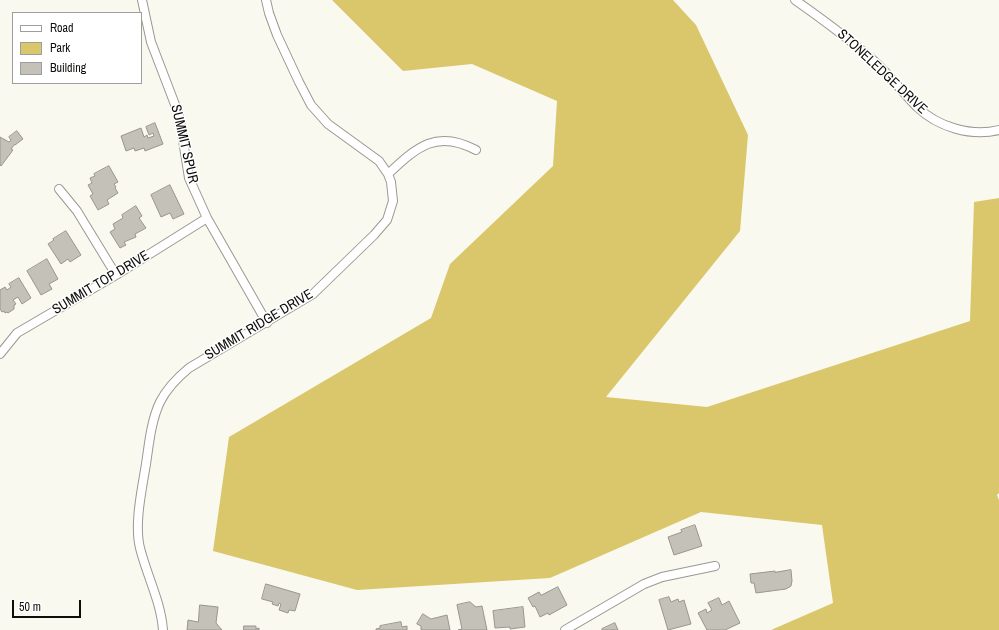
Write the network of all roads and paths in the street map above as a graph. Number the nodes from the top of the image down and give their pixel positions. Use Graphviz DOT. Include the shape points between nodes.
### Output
graph roads {
  1 [pos="142,0"];
  2 [pos="266,0"];
  3 [pos="795,0"];
  4 [pos="999,130"];
  5 [pos="476,150"];
  6 [pos="388,174"];
  7 [pos="58,189"];
  8 [pos="207,218"];
  9 [pos="116,275"];
  10 [pos="267,323"];
  11 [pos="0,354"];
  12 [pos="715,566"];
  13 [pos="163,630"];
  14 [pos="565,630"];
  1 -- 8 [label="street, SUMMIT SPUR" via="151,42 179,115 189,178"];
  2 -- 6 [label="street, SUMMIT RIDGE DRIVE" via="277,35 311,105 328,124 379,162"];
  3 -- 4 [label="street, STONELEDGE DRIVE" via="848,38 875,62 918,108 938,122 962,131"];
  5 -- 6 [label="street" via="452,141 432,142 419,148"];
  6 -- 10 [label="street, SUMMIT RIDGE DRIVE" via="393,201 387,220 313,294"];
  7 -- 9 [label="street" via="77,211"];
  8 -- 9 [label="street, SUMMIT TOP DRIVE"];
  8 -- 10 [label="street, SUMMIT SPUR"];
  9 -- 11 [label="street, SUMMIT TOP DRIVE" via="17,333"];
  10 -- 13 [label="street, SUMMIT RIDGE DRIVE" via="180,375 165,392 155,415 138,520 140,547 159,608"];
  12 -- 14 [label="street" via="662,577 644,584"];
}
